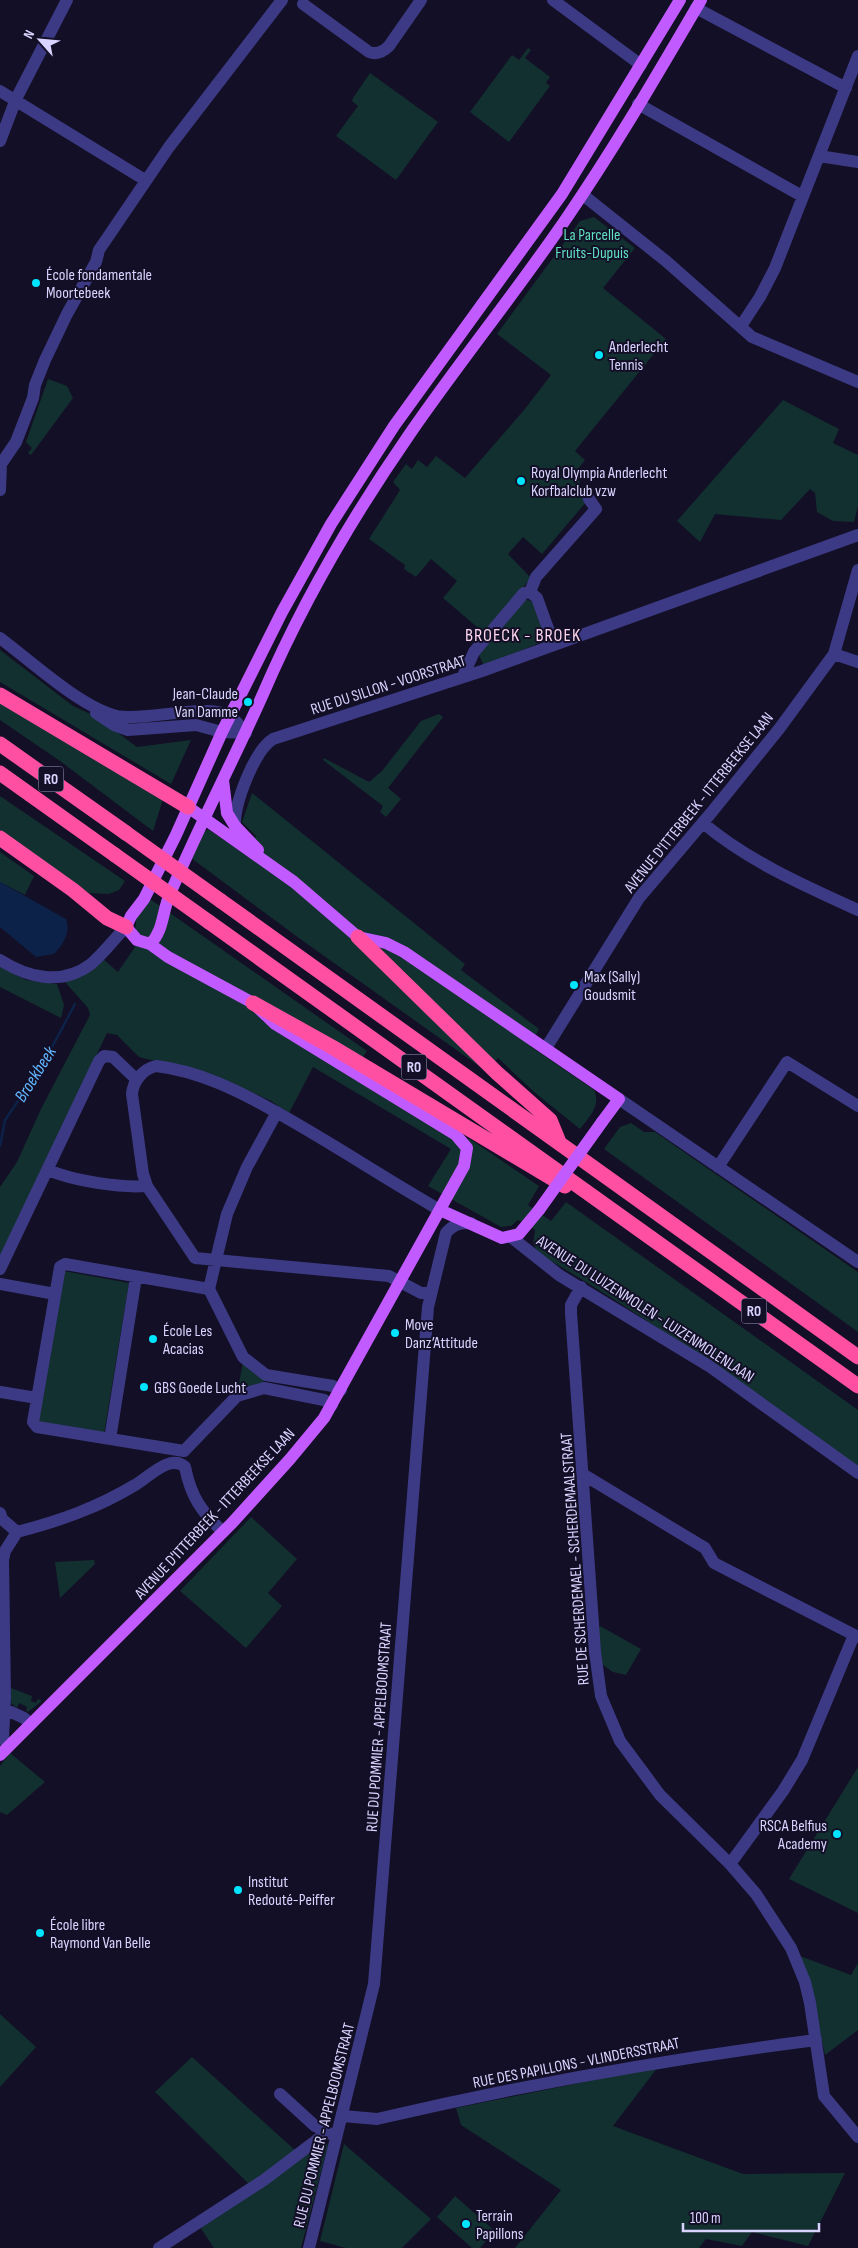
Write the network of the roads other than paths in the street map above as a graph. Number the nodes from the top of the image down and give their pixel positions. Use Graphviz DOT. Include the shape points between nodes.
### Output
graph roads {
  1 [pos="67,0"];
  2 [pos="282,0"];
  3 [pos="421,0"];
  4 [pos="553,0"];
  5 [pos="680,0"];
  6 [pos="303,4"];
  7 [pos="699,4"];
  8 [pos="858,56"];
  9 [pos="642,64"];
  10 [pos="846,88"];
  11 [pos="626,89"];
  12 [pos="0,91"];
  13 [pos="16,99"];
  14 [pos="638,104"];
  15 [pos="0,141"];
  16 [pos="819,156"];
  17 [pos="858,162"];
  18 [pos="145,180"];
  19 [pos="582,195"];
  20 [pos="802,196"];
  21 [pos="741,326"];
  22 [pos="450,348"];
  23 [pos="459,365"];
  24 [pos="858,382"];
  25 [pos="1,464"];
  26 [pos="0,490"];
  27 [pos="589,499"];
  28 [pos="858,535"];
  29 [pos="858,570"];
  30 [pos="530,592"];
  31 [pos="0,638"];
  32 [pos="554,645"];
  33 [pos="834,654"];
  34 [pos="858,662"];
  35 [pos="463,676"];
  36 [pos="0,694"];
  37 [pos="85,702"];
  38 [pos="230,716"];
  39 [pos="222,732"];
  40 [pos="246,733"];
  41 [pos="0,744"];
  42 [pos="0,772"];
  43 [pos="222,779"];
  44 [pos="188,807"];
  45 [pos="203,818"];
  46 [pos="703,823"];
  47 [pos="235,826"];
  48 [pos="0,838"];
  49 [pos="265,861"];
  50 [pos="858,910"];
  51 [pos="126,927"];
  52 [pos="358,937"];
  53 [pos="150,944"];
  54 [pos="0,960"];
  55 [pos="253,1003"];
  56 [pos="546,1048"];
  57 [pos="137,1080"];
  58 [pos="619,1099"];
  59 [pos="858,1106"];
  60 [pos="277,1112"];
  61 [pos="560,1143"];
  62 [pos="718,1167"];
  63 [pos="48,1170"];
  64 [pos="148,1186"];
  65 [pos="440,1210"];
  66 [pos="617,1214"];
  67 [pos="471,1223"];
  68 [pos="511,1237"];
  69 [pos="217,1260"];
  70 [pos="858,1262"];
  71 [pos="0,1270"];
  72 [pos="136,1277"];
  73 [pos="400,1282"];
  74 [pos="0,1284"];
  75 [pos="580,1288"];
  76 [pos="209,1289"];
  77 [pos="431,1293"];
  78 [pos="55,1294"];
  79 [pos="858,1357"];
  80 [pos="858,1386"];
  81 [pos="342,1390"];
  82 [pos="0,1392"];
  83 [pos="37,1398"];
  84 [pos="332,1405"];
  85 [pos="110,1439"];
  86 [pos="858,1473"];
  87 [pos="584,1475"];
  88 [pos="0,1513"];
  89 [pos="19,1532"];
  90 [pos="223,1532"];
  91 [pos="856,1636"];
  92 [pos="2,1708"];
  93 [pos="31,1724"];
  94 [pos="9,1745"];
  95 [pos="0,1755"];
  96 [pos="730,1864"];
  97 [pos="816,2040"];
  98 [pos="280,2094"];
  99 [pos="343,2116"];
  100 [pos="332,2134"];
  101 [pos="858,2137"];
  102 [pos="159,2248"];
  103 [pos="309,2248"];
  1 -- 13 [label="street"];
  2 -- 18 [label="street"];
  3 -- 6 [label="street" via="389,46 375,54"];
  4 -- 9 [label="street"];
  5 -- 9 [label="main road"];
  7 -- 10 [label="street"];
  7 -- 14 [label="main road"];
  8 -- 10 [label="street"];
  9 -- 11 [label="main road"];
  10 -- 16 [label="street"];
  11 -- 19 [label="main road" via="623,108 581,181"];
  11 -- 22 [label="main road" via="555,204"];
  12 -- 13 [label="street"];
  13 -- 15 [label="street"];
  13 -- 18 [label="street"];
  14 -- 19 [label="main road"];
  14 -- 20 [label="street"];
  16 -- 17 [label="street"];
  16 -- 20 [label="street"];
  18 -- 25 [label="street" via="99,250 96,262 45,360 16,442"];
  19 -- 21 [label="street"];
  19 -- 23 [label="main road"];
  20 -- 21 [label="street" via="775,268"];
  21 -- 24 [label="street" via="752,337"];
  22 -- 23 [label="street" via="458,353"];
  22 -- 38 [label="main road" via="331,524"];
  23 -- 40 [label="main road" via="410,433 351,525 286,645"];
  25 -- 26 [label="street"];
  27 -- 30 [label="street" via="596,509 536,577"];
  28 -- 32 [label="street, RUE DU SILLON - VOORSTRAAT"];
  29 -- 33 [label="street, AVENUE D'ITTERBEEK - ITTERBEEKSE LAAN"];
  30 -- 32 [label="street" via="537,598"];
  30 -- 35 [label="street" via="520,596 474,652"];
  31 -- 37 [label="street"];
  32 -- 35 [label="street, RUE DU SILLON - VOORSTRAAT"];
  33 -- 34 [label="street"];
  33 -- 46 [label="street, AVENUE D'ITTERBEEK - ITTERBEEKSE LAAN"];
  35 -- 47 [label="street, RUE DU SILLON - VOORSTRAAT" via="270,740 242,793 234,814"];
  36 -- 44 [label="highway"];
  37 -- 38 [label="street" via="118,716 216,712"];
  37 -- 39 [label="street" via="91,710 121,729 196,725"];
  38 -- 39 [label="main road"];
  38 -- 40 [label="street"];
  39 -- 40 [label="street"];
  39 -- 44 [label="main road"];
  40 -- 43 [label="main road"];
  41 -- 61 [label="highway, R0, bridge"];
  42 -- 66 [label="highway, R0, bridge"];
  43 -- 45 [label="main road"];
  43 -- 47 [label="main road" via="227,814"];
  44 -- 45 [label="main road"];
  44 -- 51 [label="main road" via="144,899"];
  45 -- 49 [label="main road"];
  45 -- 53 [label="main road" via="166,903 160,930"];
  46 -- 50 [label="street" via="797,882"];
  46 -- 56 [label="street, AVENUE D'ITTERBEEK - ITTERBEEKSE LAAN" via="638,898"];
  47 -- 49 [label="main road" via="255,845"];
  48 -- 51 [label="highway" via="107,918"];
  49 -- 52 [label="main road"];
  51 -- 53 [label="main road, AVENUE D'ITTERBEEK - ITTERBEEKSE LAAN" via="131,936"];
  51 -- 54 [label="street" via="92,963 67,976 34,976"];
  52 -- 56 [label="main road" via="386,943 404,952"];
  52 -- 61 [label="highway" via="497,1073 550,1120"];
  53 -- 55 [label="main road, AVENUE D'ITTERBEEK - ITTERBEEKSE LAAN"];
  55 -- 65 [label="main road, AVENUE D'ITTERBEEK - ITTERBEEKSE LAAN" via="275,1024 460,1137 467,1148 466,1160"];
  55 -- 66 [label="highway" via="536,1171"];
  56 -- 58 [label="main road"];
  57 -- 60 [label="street" via="153,1066 179,1070 238,1091"];
  57 -- 63 [label="street" via="113,1057 101,1058"];
  57 -- 64 [label="street" via="132,1094 136,1135"];
  58 -- 62 [label="street"];
  58 -- 68 [label="main road, AVENUE DU LUIZENMOLEN - LUIZENMOLENLAAN, bridge" via="529,1224"];
  59 -- 62 [label="street" via="787,1062"];
  60 -- 65 [label="street"];
  60 -- 69 [label="street" via="247,1167 228,1214"];
  61 -- 79 [label="highway, R0"];
  62 -- 70 [label="street"];
  63 -- 64 [label="street" via="60,1175"];
  63 -- 71 [label="street"];
  64 -- 69 [label="street" via="192,1256"];
  65 -- 67 [label="main road"];
  65 -- 73 [label="main road, AVENUE D'ITTERBEEK - ITTERBEEKSE LAAN"];
  66 -- 80 [label="highway, R0"];
  67 -- 68 [label="main road" via="493,1235"];
  67 -- 77 [label="street, RUE DU POMMIER - APPELBOOMSTRAAT" via="459,1223 446,1233"];
  68 -- 75 [label="street, AVENUE DU LUIZENMOLEN - LUIZENMOLENLAAN"];
  69 -- 73 [label="street" via="389,1276"];
  69 -- 76 [label="street"];
  72 -- 76 [label="street"];
  72 -- 78 [label="street" via="62,1264"];
  72 -- 85 [label="street"];
  73 -- 77 [label="street" via="421,1294"];
  73 -- 81 [label="main road, AVENUE D'ITTERBEEK - ITTERBEEKSE LAAN"];
  74 -- 78 [label="street"];
  75 -- 86 [label="street, AVENUE DU LUIZENMOLEN - LUIZENMOLENLAAN" via="709,1366"];
  75 -- 87 [label="street, RUE DE SCHERDEMAEL - SCHERDEMAALSTRAAT" via="571,1313"];
  76 -- 81 [label="street" via="243,1357 266,1375"];
  77 -- 99 [label="street, RUE DU POMMIER - APPELBOOMSTRAAT" via="374,1984"];
  78 -- 83 [label="street"];
  81 -- 84 [label="main road, AVENUE D'ITTERBEEK - ITTERBEEKSE LAAN"];
  82 -- 83 [label="street"];
  83 -- 85 [label="street" via="33,1422 37,1427"];
  84 -- 85 [label="street" via="324,1400 264,1388 237,1396 184,1450"];
  84 -- 90 [label="main road, AVENUE D'ITTERBEEK - ITTERBEEKSE LAAN" via="290,1459"];
  87 -- 91 [label="street" via="705,1548 714,1563"];
  87 -- 96 [label="street, RUE DE SCHERDEMAEL - SCHERDEMAALSTRAAT" via="595,1652 601,1696 620,1742 660,1795"];
  88 -- 89 [label="street" via="2,1520"];
  89 -- 90 [label="street" via="91,1509 169,1463 185,1467 196,1501"];
  89 -- 92 [label="street" via="5,1551 3,1560 5,1636"];
  90 -- 93 [label="main road, AVENUE D'ITTERBEEK - ITTERBEEKSE LAAN"];
  91 -- 96 [label="street" via="802,1760"];
  92 -- 93 [label="street"];
  92 -- 94 [label="street" via="3,1739"];
  93 -- 94 [label="main road, AVENUE D'ITTERBEEK - ITTERBEEKSE LAAN"];
  94 -- 95 [label="main road, AVENUE D'ITTERBEEK - ITTERBEEKSE LAAN"];
  96 -- 97 [label="street, RUE DE SCHERDEMAEL - SCHERDEMAALSTRAAT" via="756,1894 791,1948 805,1982"];
  97 -- 99 [label="street, RUE DES PAPILLONS - VLINDERSSTRAAT" via="690,2056 377,2119"];
  97 -- 101 [label="street, RUE DE SCHERDEMAEL - SCHERDEMAALSTRAAT" via="824,2096"];
  98 -- 100 [label="street"];
  99 -- 100 [label="street, RUE DU POMMIER - APPELBOOMSTRAAT"];
  100 -- 102 [label="street"];
  100 -- 103 [label="street, RUE DU POMMIER - APPELBOOMSTRAAT"];
}
